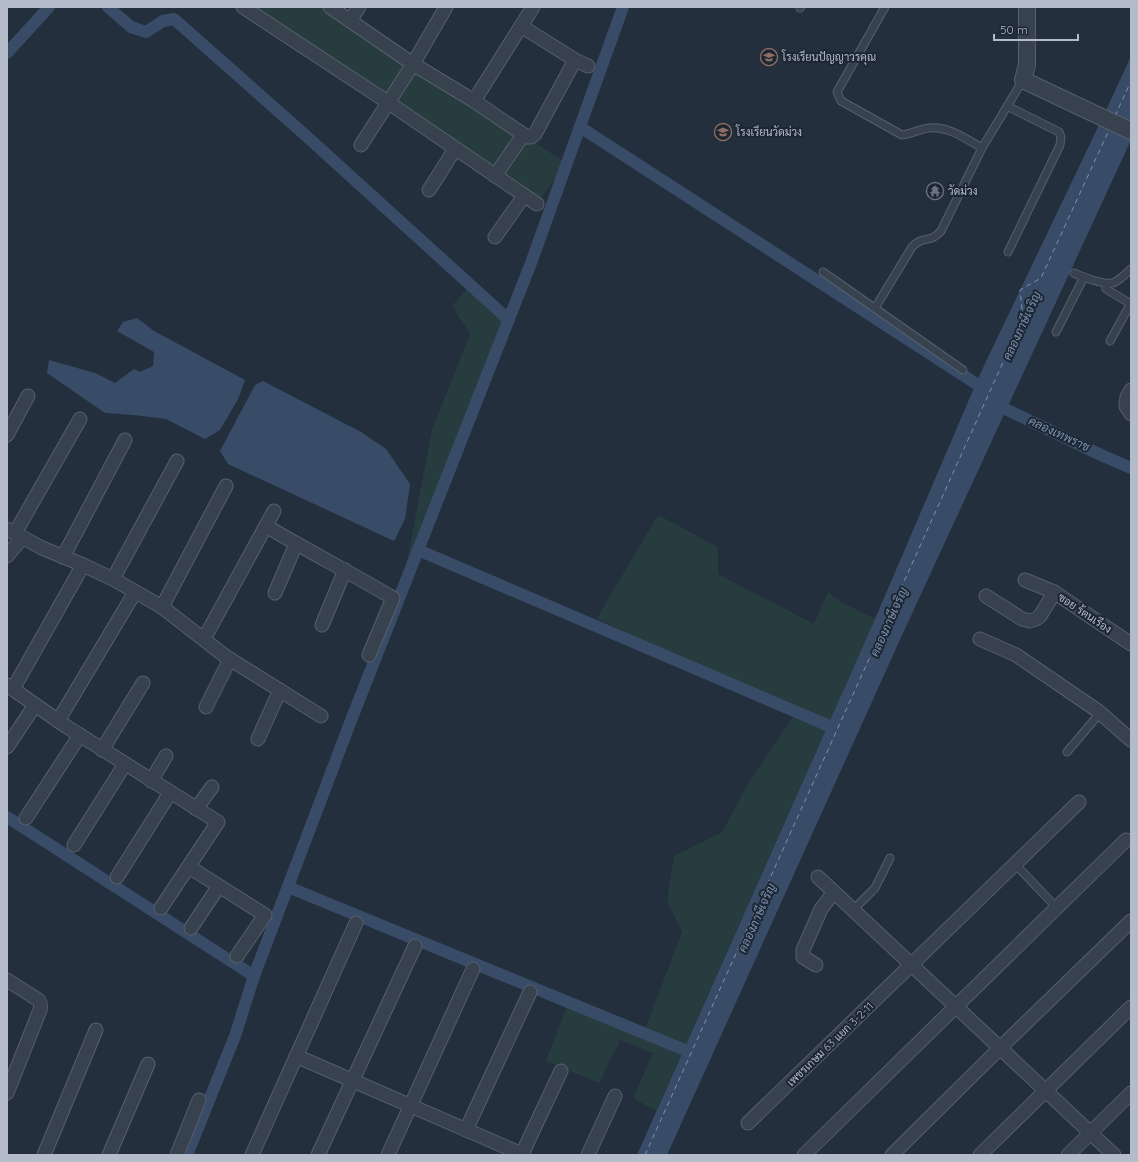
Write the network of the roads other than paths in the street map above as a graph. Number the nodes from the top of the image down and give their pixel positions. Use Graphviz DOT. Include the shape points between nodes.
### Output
graph roads {
  1 [pos="243,7"];
  2 [pos="330,7"];
  3 [pos="359,7"];
  4 [pos="446,7"];
  5 [pos="533,7"];
  6 [pos="885,7"];
  7 [pos="1027,7"];
  8 [pos="350,21"];
  9 [pos="521,26"];
  10 [pos="575,60"];
  11 [pos="413,64"];
  12 [pos="588,66"];
  13 [pos="1023,80"];
  14 [pos="474,101"];
  15 [pos="389,103"];
  16 [pos="1007,106"];
  17 [pos="1131,131"];
  18 [pos="523,135"];
  19 [pos="361,145"];
  20 [pos="982,148"];
  21 [pos="455,149"];
  22 [pos="495,176"];
  23 [pos="429,190"];
  24 [pos="524,196"];
  25 [pos="536,204"];
  26 [pos="496,237"];
  27 [pos="1008,252"];
  28 [pos="1131,269"];
  29 [pos="823,272"];
  30 [pos="1074,273"];
  31 [pos="1084,277"];
  32 [pos="1106,284"];
  33 [pos="1131,304"];
  34 [pos="876,308"];
  35 [pos="1056,332"];
  36 [pos="1110,341"];
  37 [pos="963,370"];
  38 [pos="1131,390"];
  39 [pos="28,396"];
  40 [pos="1131,414"];
  41 [pos="80,419"];
  42 [pos="7,435"];
  43 [pos="125,440"];
  44 [pos="177,461"];
  45 [pos="226,486"];
  46 [pos="274,511"];
  47 [pos="266,526"];
  48 [pos="15,533"];
  49 [pos="296,544"];
  50 [pos="7,556"];
  51 [pos="63,557"];
  52 [pos="83,565"];
  53 [pos="345,570"];
  54 [pos="113,579"];
  55 [pos="1025,580"];
  56 [pos="135,592"];
  57 [pos="1054,592"];
  58 [pos="275,593"];
  59 [pos="986,596"];
  60 [pos="162,607"];
  61 [pos="322,625"];
  62 [pos="204,639"];
  63 [pos="980,639"];
  64 [pos="1131,644"];
  65 [pos="369,655"];
  66 [pos="230,659"];
  67 [pos="143,684"];
  68 [pos="10,687"];
  69 [pos="280,690"];
  70 [pos="35,705"];
  71 [pos="206,707"];
  72 [pos="1100,713"];
  73 [pos="321,716"];
  74 [pos="58,721"];
  75 [pos="80,735"];
  76 [pos="258,739"];
  77 [pos="1131,740"];
  78 [pos="7,747"];
  79 [pos="102,750"];
  80 [pos="1067,752"];
  81 [pos="166,756"];
  82 [pos="125,764"];
  83 [pos="151,781"];
  84 [pos="212,786"];
  85 [pos="170,793"];
  86 [pos="1079,802"];
  87 [pos="196,809"];
  88 [pos="26,818"];
  89 [pos="1126,840"];
  90 [pos="74,845"];
  91 [pos="890,858"];
  92 [pos="1015,864"];
  93 [pos="189,866"];
  94 [pos="117,877"];
  95 [pos="818,877"];
  96 [pos="219,886"];
  97 [pos="834,892"];
  98 [pos="161,908"];
  99 [pos="1057,908"];
  100 [pos="853,910"];
  101 [pos="1131,921"];
  102 [pos="356,923"];
  103 [pos="191,928"];
  104 [pos="415,946"];
  105 [pos="237,956"];
  106 [pos="911,964"];
  107 [pos="816,965"];
  108 [pos="473,969"];
  109 [pos="7,980"];
  110 [pos="530,992"];
  111 [pos="956,1007"];
  112 [pos="1131,1007"];
  113 [pos="96,1030"];
  114 [pos="1000,1048"];
  115 [pos="296,1056"];
  116 [pos="148,1064"];
  117 [pos="561,1070"];
  118 [pos="352,1080"];
  119 [pos="1046,1091"];
  120 [pos="1131,1093"];
  121 [pos="7,1094"];
  122 [pos="615,1096"];
  123 [pos="199,1100"];
  124 [pos="410,1105"];
  125 [pos="748,1123"];
  126 [pos="466,1130"];
  127 [pos="1091,1133"];
  128 [pos="44,1155"];
  129 [pos="109,1155"];
  130 [pos="176,1155"];
  131 [pos="252,1155"];
  132 [pos="318,1155"];
  133 [pos="388,1155"];
  134 [pos="523,1155"];
  135 [pos="588,1155"];
  136 [pos="804,1155"];
  137 [pos="892,1155"];
  138 [pos="980,1155"];
  139 [pos="1068,1155"];
  140 [pos="1114,1155"];
  1 -- 15 [label="street"];
  2 -- 8 [label="street"];
  3 -- 8 [label="street"];
  4 -- 11 [label="street"];
  5 -- 9 [label="street"];
  6 -- 20 [label="lane" via="837,92 841,101 902,135 929,128 946,129"];
  7 -- 13 [label="street" via="1027,65"];
  8 -- 11 [label="street"];
  9 -- 10 [label="street"];
  9 -- 14 [label="street"];
  10 -- 12 [label="street"];
  10 -- 18 [label="street" via="535,134 531,137"];
  11 -- 14 [label="street"];
  11 -- 15 [label="street"];
  13 -- 16 [label="lane"];
  13 -- 17 [label="street"];
  14 -- 18 [label="street"];
  15 -- 19 [label="street"];
  15 -- 21 [label="street"];
  16 -- 20 [label="lane"];
  16 -- 27 [label="lane" via="1059,132 1061,137 1060,145"];
  18 -- 22 [label="street"];
  20 -- 34 [label="lane" via="941,231 932,239 921,240 912,247"];
  21 -- 22 [label="street"];
  21 -- 23 [label="street"];
  22 -- 24 [label="street"];
  24 -- 25 [label="street"];
  24 -- 26 [label="street"];
  28 -- 32 [label="lane" via="1115,282"];
  29 -- 34 [label="lane"];
  30 -- 31 [label="lane"];
  31 -- 32 [label="lane"];
  31 -- 35 [label="lane"];
  32 -- 33 [label="lane" via="1106,289"];
  33 -- 36 [label="lane"];
  34 -- 37 [label="lane"];
  38 -- 40 [label="street" via="1126,406"];
  39 -- 42 [label="street"];
  41 -- 48 [label="street"];
  43 -- 51 [label="street"];
  44 -- 54 [label="street"];
  45 -- 60 [label="street"];
  46 -- 47 [label="street"];
  47 -- 49 [label="street"];
  47 -- 62 [label="street"];
  48 -- 50 [label="street"];
  48 -- 51 [label="street"];
  49 -- 53 [label="street"];
  49 -- 58 [label="street"];
  51 -- 52 [label="street"];
  52 -- 54 [label="street"];
  52 -- 68 [label="street"];
  53 -- 61 [label="street"];
  53 -- 65 [label="street" via="393,598"];
  54 -- 56 [label="street"];
  55 -- 57 [label="street"];
  56 -- 60 [label="street"];
  56 -- 74 [label="street"];
  57 -- 59 [label="street, ซอย ร้ตนเรึอง" via="1040,616 1030,621 1022,620"];
  57 -- 64 [label="street, ซอย ร้ตนเรึอง"];
  60 -- 62 [label="street"];
  62 -- 66 [label="street"];
  63 -- 72 [label="street" via="1016,655"];
  66 -- 69 [label="street"];
  66 -- 71 [label="street"];
  67 -- 79 [label="street"];
  68 -- 70 [label="street"];
  69 -- 73 [label="street"];
  69 -- 76 [label="street"];
  70 -- 74 [label="street"];
  70 -- 78 [label="street"];
  72 -- 77 [label="street"];
  72 -- 80 [label="lane"];
  74 -- 75 [label="street"];
  75 -- 79 [label="street"];
  75 -- 88 [label="street"];
  79 -- 82 [label="street"];
  81 -- 83 [label="street"];
  82 -- 83 [label="street"];
  82 -- 90 [label="street"];
  83 -- 85 [label="street"];
  84 -- 87 [label="street"];
  85 -- 87 [label="street"];
  85 -- 94 [label="street"];
  86 -- 92 [label="street, เพชรเกษม 63 แยก 3-2-11"];
  87 -- 93 [label="street" via="218,822"];
  89 -- 99 [label="street"];
  91 -- 100 [label="lane" via="875,888"];
  92 -- 99 [label="lane"];
  92 -- 106 [label="street, เพชรเกษม 63 แยก 3-2-11"];
  93 -- 96 [label="street"];
  93 -- 98 [label="street"];
  95 -- 97 [label="street"];
  96 -- 103 [label="street"];
  96 -- 105 [label="street" via="265,915"];
  97 -- 100 [label="street"];
  97 -- 107 [label="street" via="821,909 803,950 803,957"];
  99 -- 111 [label="street"];
  100 -- 106 [label="street"];
  101 -- 114 [label="street"];
  102 -- 115 [label="street"];
  104 -- 118 [label="street"];
  106 -- 111 [label="street"];
  106 -- 125 [label="street, เพชรเกษม 63 แยก 3-2-11"];
  108 -- 124 [label="street"];
  109 -- 121 [label="street" via="37,999 41,1005"];
  110 -- 126 [label="street"];
  111 -- 114 [label="street"];
  111 -- 136 [label="street"];
  112 -- 119 [label="street"];
  113 -- 128 [label="street"];
  114 -- 119 [label="street"];
  114 -- 137 [label="street"];
  115 -- 118 [label="street"];
  115 -- 131 [label="street"];
  116 -- 129 [label="street"];
  117 -- 134 [label="street"];
  118 -- 124 [label="street"];
  118 -- 132 [label="street"];
  119 -- 127 [label="street"];
  119 -- 138 [label="street"];
  120 -- 127 [label="street"];
  122 -- 135 [label="street"];
  123 -- 130 [label="street"];
  124 -- 126 [label="street"];
  124 -- 133 [label="street"];
  126 -- 134 [label="street"];
  127 -- 139 [label="street"];
  127 -- 140 [label="street"];
}
